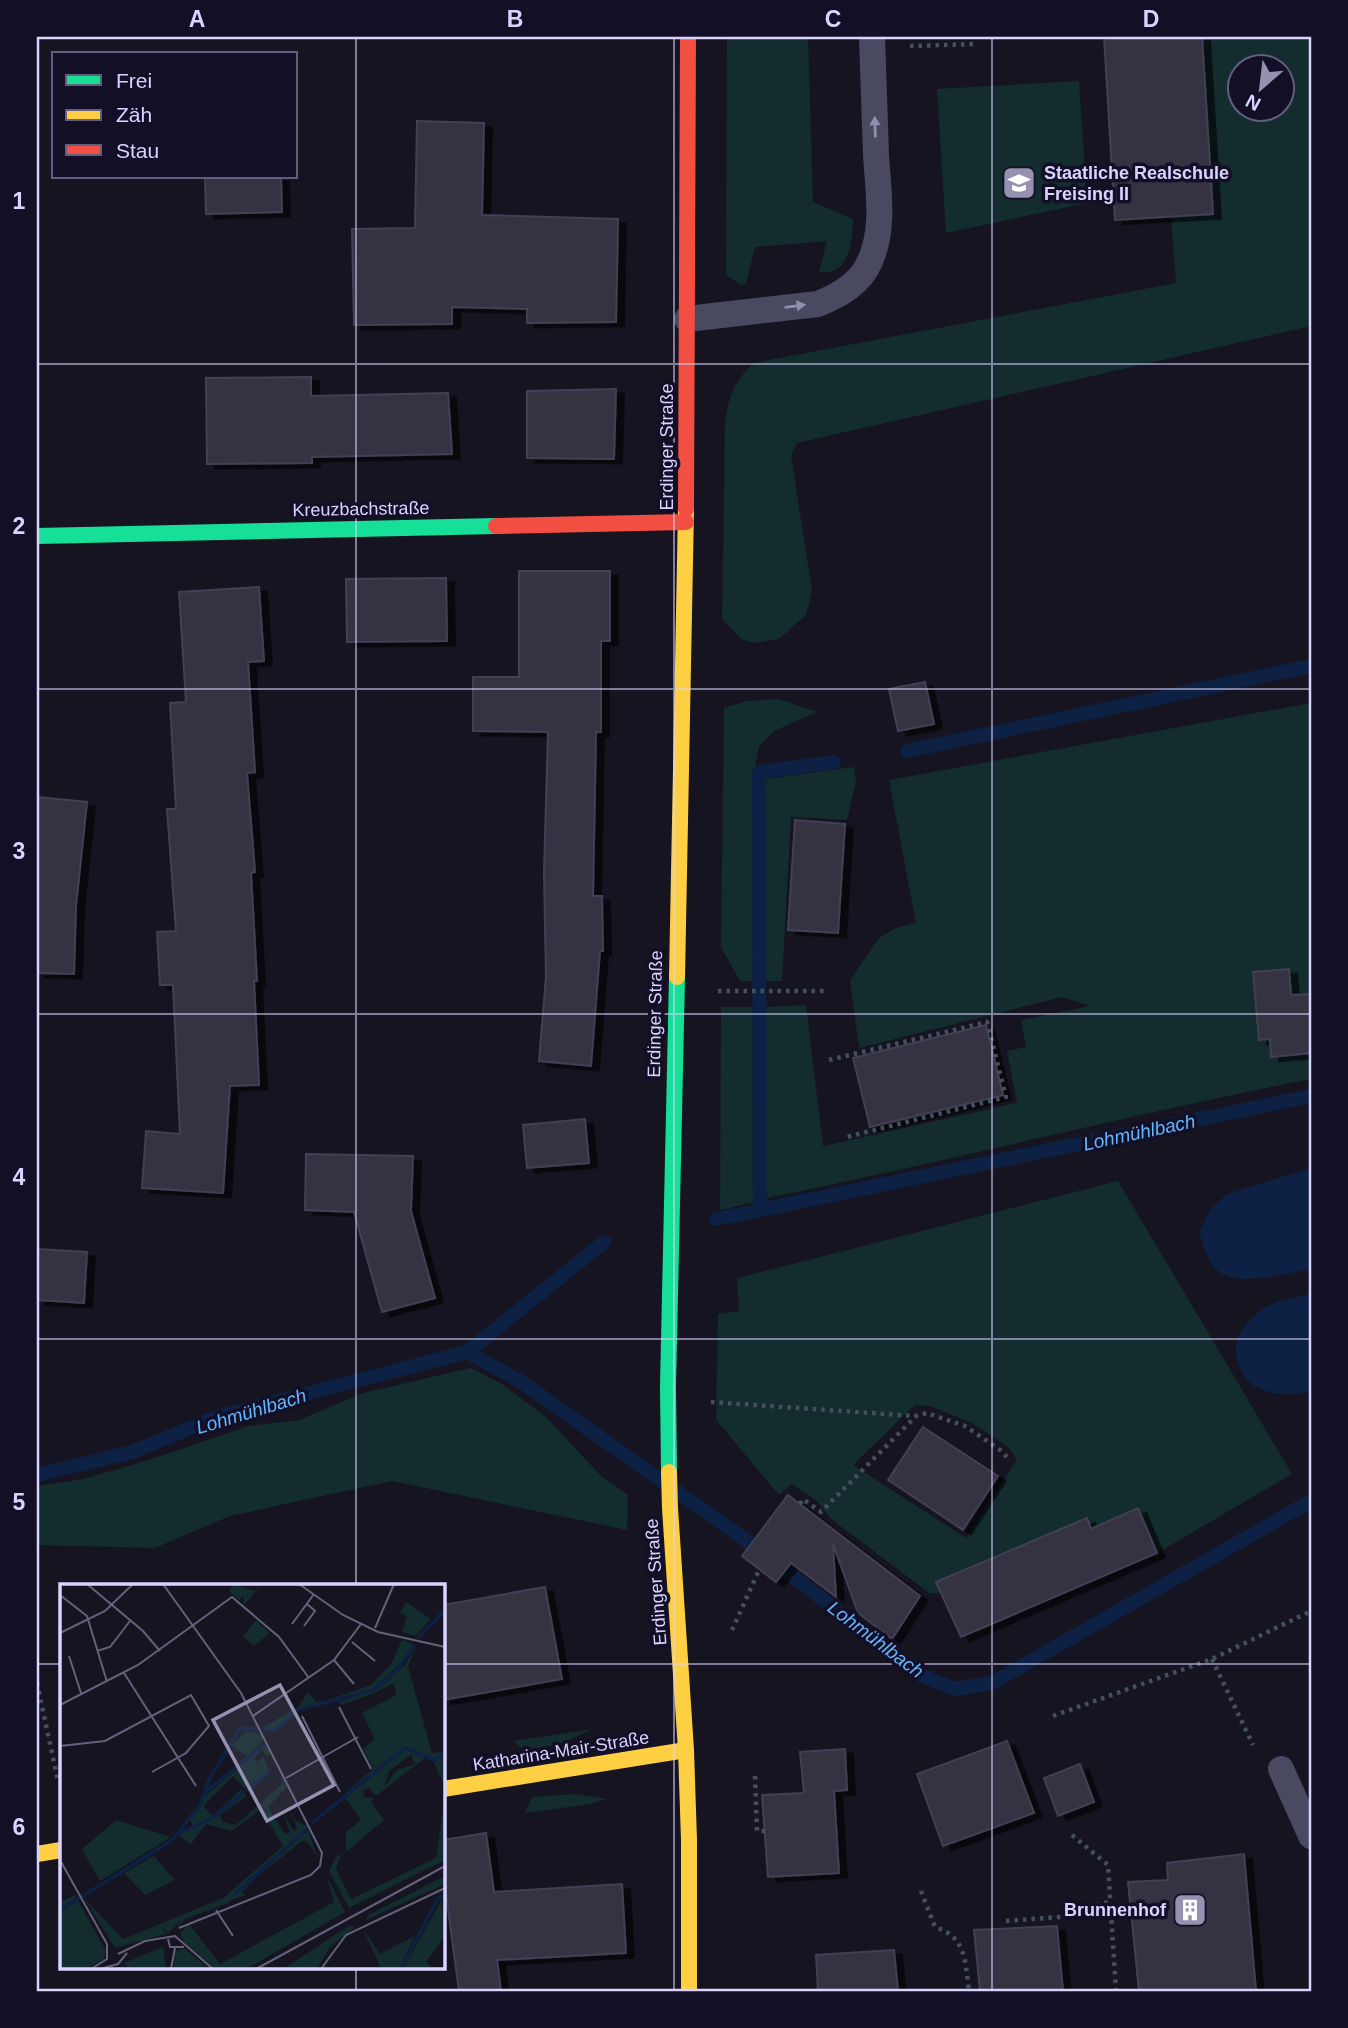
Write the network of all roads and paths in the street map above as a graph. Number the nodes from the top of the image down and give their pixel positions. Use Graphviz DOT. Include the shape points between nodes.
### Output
graph roads {
  1 [pos="688,37"];
  2 [pos="872,37"];
  3 [pos="975,44"];
  4 [pos="903,47"];
  5 [pos="687,319"];
  6 [pos="686,522"];
  7 [pos="37,536"];
  8 [pos="715,990"];
  9 [pos="825,991"];
  10 [pos="829,1060"];
  11 [pos="843,1138"];
  12 [pos="698,1401"];
  13 [pos="916,1416"];
  14 [pos="1007,1457"];
  15 [pos="800,1504"];
  16 [pos="759,1570"];
  17 [pos="1311,1611"];
  18 [pos="732,1630"];
  19 [pos="1212,1659"];
  20 [pos="37,1683"];
  21 [pos="1053,1716"];
  22 [pos="686,1750"];
  23 [pos="1257,1753"];
  24 [pos="1281,1769"];
  25 [pos="755,1776"];
  26 [pos="58,1782"];
  27 [pos="444,1789"];
  28 [pos="765,1831"];
  29 [pos="1072,1835"];
  30 [pos="1311,1836"];
  31 [pos="60,1850"];
  32 [pos="37,1854"];
  33 [pos="921,1891"];
  34 [pos="1111,1902"];
  35 [pos="1006,1921"];
  36 [pos="689,1991"];
  37 [pos="969,1991"];
  38 [pos="1116,1991"];
  1 -- 5 [label="street, Erdinger Straße"];
  5 -- 2 [label="lane, one-way" via="818,304 834,298 861,276 870,261 879,223"];
  3 -- 4 [label="path"];
  5 -- 6 [label="street, Erdinger Straße"];
  6 -- 7 [label="street, Kreuzbachstraße"];
  6 -- 22 [label="street, Erdinger Straße" via="668,1386 670,1508"];
  8 -- 9 [label="path"];
  10 -- 11 [label="path" via="987,1021 1006,1097"];
  12 -- 13 [label="path"];
  13 -- 14 [label="path" via="927,1413 965,1426"];
  13 -- 15 [label="path" via="821,1512 803,1499"];
  16 -- 18 [label="path"];
  17 -- 19 [label="path"];
  19 -- 21 [label="path"];
  19 -- 23 [label="path"];
  20 -- 26 [label="path"];
  22 -- 27 [label="street, Katharina-Mair-Straße"];
  22 -- 36 [label="street, Erdinger Straße"];
  24 -- 30 [label="lane"];
  25 -- 28 [label="path" via="757,1830"];
  29 -- 34 [label="path" via="1108,1865"];
  31 -- 32 [label="street"];
  33 -- 37 [label="path" via="935,1927 948,1931 963,1950"];
  34 -- 35 [label="path" via="1086,1906 1073,1916"];
  34 -- 38 [label="path"];
}
